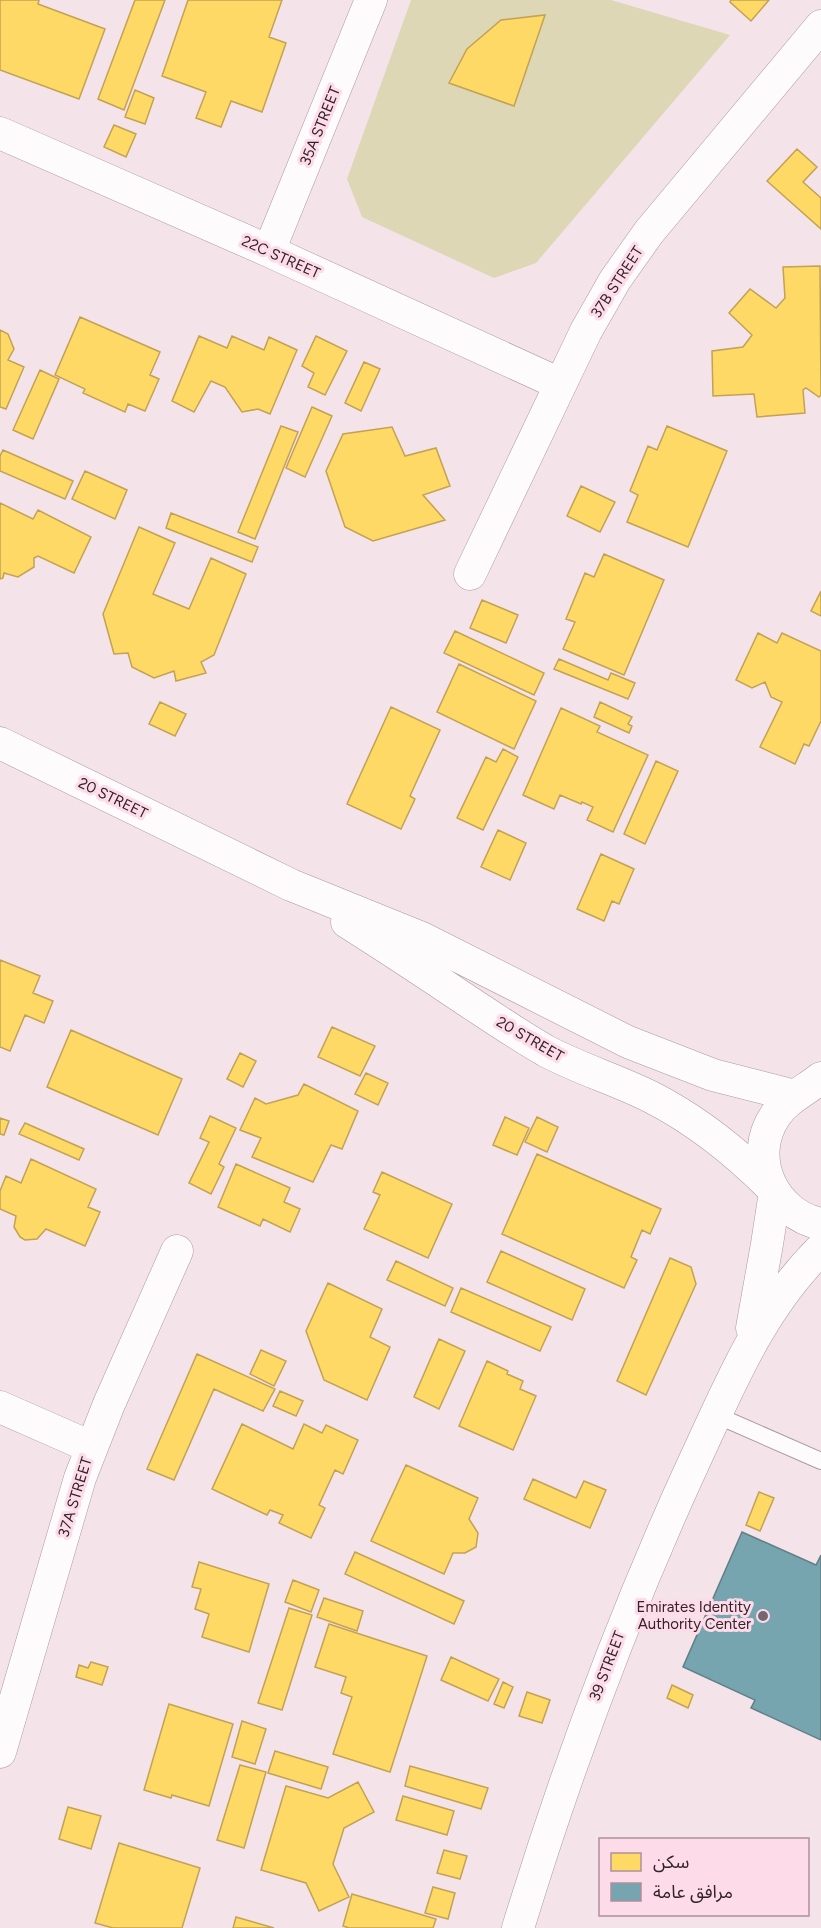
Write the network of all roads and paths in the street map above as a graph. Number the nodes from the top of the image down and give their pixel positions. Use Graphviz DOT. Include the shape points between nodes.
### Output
graph roads {
  1 [pos="371,0"];
  2 [pos="821,26"];
  3 [pos="0,133"];
  4 [pos="269,251"];
  5 [pos="560,384"];
  6 [pos="470,574"];
  7 [pos="0,743"];
  8 [pos="291,885"];
  9 [pos="811,1087"];
  10 [pos="773,1189"];
  11 [pos="821,1224"];
  12 [pos="821,1249"];
  13 [pos="177,1251"];
  14 [pos="748,1346"];
  15 [pos="0,1407"];
  16 [pos="716,1415"];
  17 [pos="91,1447"];
  18 [pos="821,1461"];
  19 [pos="0,1752"];
  20 [pos="518,1928"];
  1 -- 4 [label="street, 35A STREET"];
  2 -- 5 [label="street, 37B STREET" via="649,232 585,331"];
  3 -- 4 [label="street, 22C STREET"];
  4 -- 5 [label="street, 22C STREET"];
  5 -- 6 [label="street, 37B STREET"];
  7 -- 8 [label="street, 20 STREET"];
  8 -- 9 [label="street, 20 STREET" via="422,938 673,1061 723,1078"];
  8 -- 10 [label="street, 20 STREET" via="514,1032 683,1115 737,1154"];
  9 -- 10 [label="street" via="783,1105 766,1137 763,1158"];
  10 -- 11 [label="street, 20 STREET" via="790,1210"];
  10 -- 14 [label="street, 39 STREET"];
  12 -- 14 [label="street, 39 STREET" via="768,1313"];
  13 -- 17 [label="street, 37A STREET"];
  14 -- 16 [label="street, 39 STREET"];
  15 -- 17 [label="street"];
  16 -- 18 [label="lane"];
  16 -- 20 [label="street, 39 STREET" via="593,1700"];
  17 -- 19 [label="street, 37A STREET"];
}
